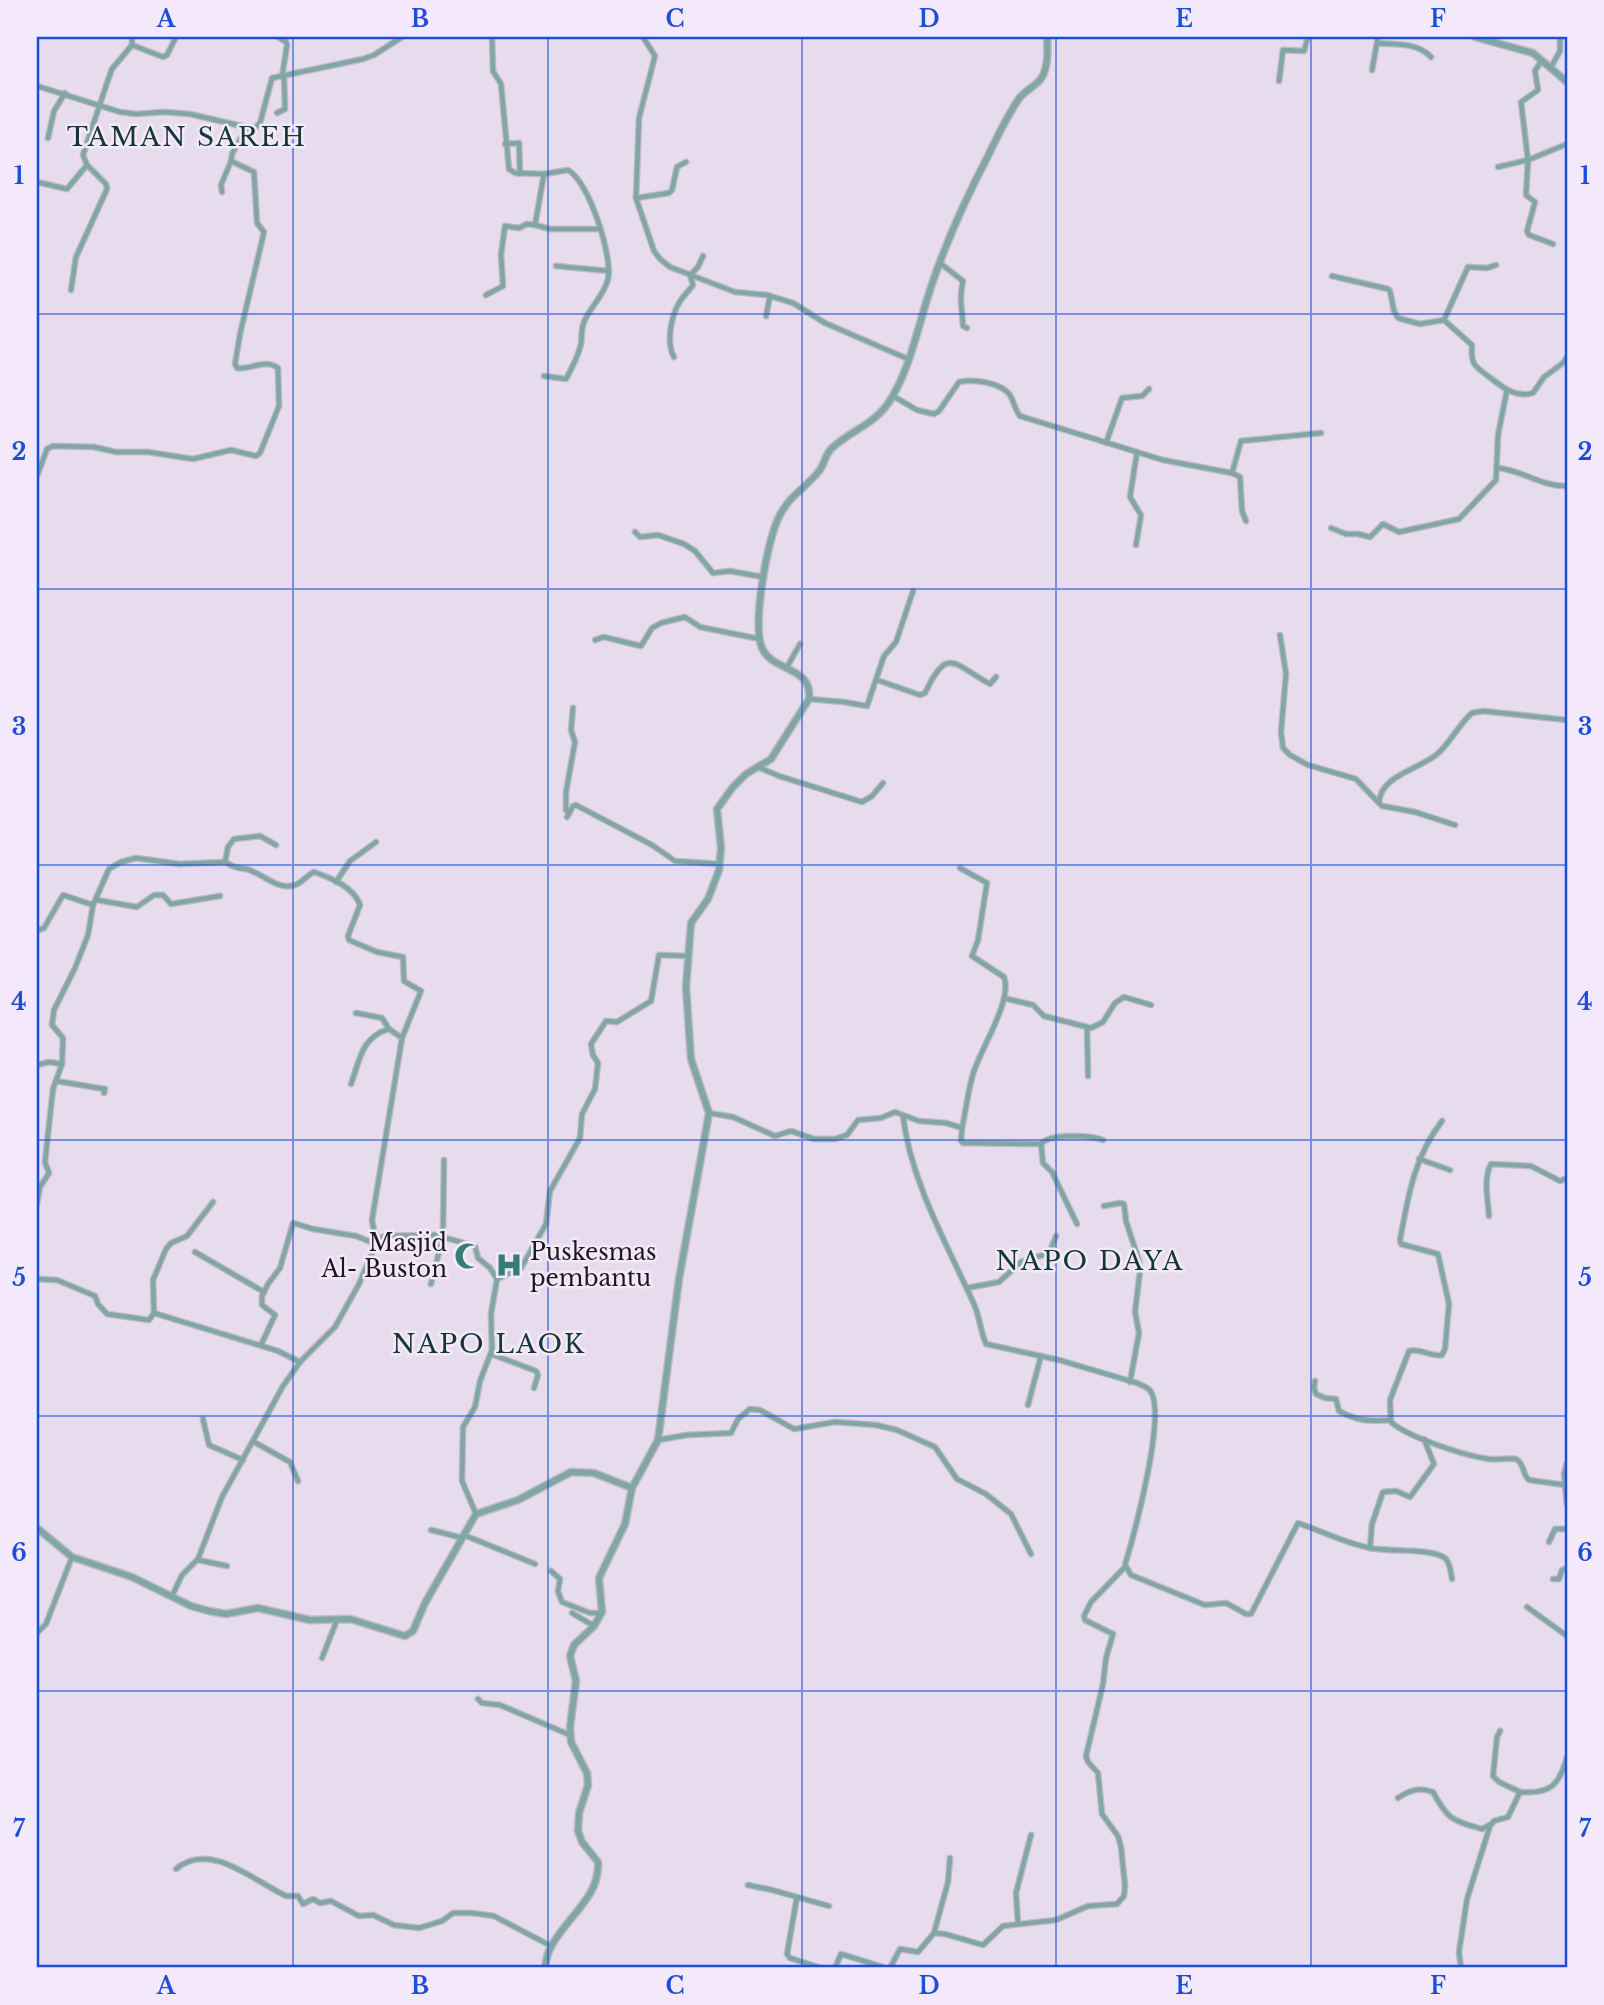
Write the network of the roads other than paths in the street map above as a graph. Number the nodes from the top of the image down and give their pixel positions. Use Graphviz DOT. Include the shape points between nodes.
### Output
graph roads {
  1 [pos="132,37"];
  2 [pos="176,37"];
  3 [pos="278,37"];
  4 [pos="402,37"];
  5 [pos="492,37"];
  6 [pos="643,37"];
  7 [pos="1047,37"];
  8 [pos="1308,37"];
  9 [pos="1378,37"];
  10 [pos="1475,37"];
  11 [pos="1560,37"];
  12 [pos="1377,43"];
  13 [pos="132,45"];
  14 [pos="1431,57"];
  15 [pos="1542,59"];
  16 [pos="1551,67"];
  17 [pos="1372,70"];
  18 [pos="283,77"];
  19 [pos="1279,81"];
  20 [pos="1567,82"];
  21 [pos="37,86"];
  22 [pos="65,93"];
  23 [pos="99,105"];
  24 [pos="277,113"];
  25 [pos="247,127"];
  26 [pos="48,138"];
  27 [pos="1567,144"];
  28 [pos="505,145"];
  29 [pos="1528,160"];
  30 [pos="231,161"];
  31 [pos="686,162"];
  32 [pos="87,165"];
  33 [pos="1498,167"];
  34 [pos="520,174"];
  35 [pos="544,174"];
  36 [pos="37,182"];
  37 [pos="222,192"];
  38 [pos="636,198"];
  39 [pos="535,225"];
  40 [pos="600,229"];
  41 [pos="1553,244"];
  42 [pos="703,256"];
  43 [pos="940,264"];
  44 [pos="1496,264"];
  45 [pos="556,266"];
  46 [pos="609,271"];
  47 [pos="690,275"];
  48 [pos="1332,276"];
  49 [pos="71,290"];
  50 [pos="486,295"];
  51 [pos="770,296"];
  52 [pos="766,316"];
  53 [pos="1444,320"];
  54 [pos="967,328"];
  55 [pos="674,357"];
  56 [pos="1567,357"];
  57 [pos="908,359"];
  58 [pos="544,376"];
  59 [pos="1149,389"];
  60 [pos="1507,390"];
  61 [pos="891,398"];
  62 [pos="1321,433"];
  63 [pos="1106,443"];
  64 [pos="1137,452"];
  65 [pos="1498,468"];
  66 [pos="1232,473"];
  67 [pos="37,476"];
  68 [pos="1567,486"];
  69 [pos="1246,521"];
  70 [pos="1331,528"];
  71 [pos="635,532"];
  72 [pos="1136,545"];
  73 [pos="764,577"];
  74 [pos="913,591"];
  75 [pos="1280,635"];
  76 [pos="760,639"];
  77 [pos="595,640"];
  78 [pos="800,644"];
  79 [pos="787,667"];
  80 [pos="996,677"];
  81 [pos="877,680"];
  82 [pos="809,699"];
  83 [pos="573,708"];
  84 [pos="1567,720"];
  85 [pos="758,767"];
  86 [pos="883,782"];
  87 [pos="1379,803"];
  88 [pos="1455,825"];
  89 [pos="376,842"];
  90 [pos="276,845"];
  91 [pos="225,862"];
  92 [pos="720,864"];
  93 [pos="960,868"];
  94 [pos="336,882"];
  95 [pos="220,896"];
  96 [pos="95,902"];
  97 [pos="37,931"];
  98 [pos="688,956"];
  99 [pos="1003,998"];
  100 [pos="1151,1005"];
  101 [pos="356,1013"];
  102 [pos="1087,1028"];
  103 [pos="389,1029"];
  104 [pos="402,1038"];
  105 [pos="62,1064"];
  106 [pos="37,1065"];
  107 [pos="1088,1076"];
  108 [pos="56,1081"];
  109 [pos="351,1084"];
  110 [pos="104,1093"];
  111 [pos="709,1113"];
  112 [pos="903,1116"];
  113 [pos="1441,1121"];
  114 [pos="962,1128"];
  115 [pos="1103,1140"];
  116 [pos="1041,1144"];
  117 [pos="1419,1158"];
  118 [pos="444,1160"];
  119 [pos="1450,1170"];
  120 [pos="1567,1178"];
  121 [pos="213,1202"];
  122 [pos="37,1203"];
  123 [pos="1104,1206"];
  124 [pos="1489,1216"];
  125 [pos="1077,1224"];
  126 [pos="443,1236"];
  127 [pos="1056,1237"];
  128 [pos="377,1241"];
  129 [pos="195,1252"];
  130 [pos="37,1279"];
  131 [pos="497,1279"];
  132 [pos="431,1284"];
  133 [pos="967,1288"];
  134 [pos="264,1292"];
  135 [pos="154,1312"];
  136 [pos="261,1345"];
  137 [pos="491,1354"];
  138 [pos="1041,1356"];
  139 [pos="300,1362"];
  140 [pos="1130,1381"];
  141 [pos="1315,1381"];
  142 [pos="534,1388"];
  143 [pos="1028,1405"];
  144 [pos="203,1419"];
  145 [pos="1391,1420"];
  146 [pos="1424,1439"];
  147 [pos="658,1440"];
  148 [pos="254,1442"];
  149 [pos="243,1460"];
  150 [pos="1567,1463"];
  151 [pos="298,1481"];
  152 [pos="1565,1485"];
  153 [pos="632,1488"];
  154 [pos="1567,1504"];
  155 [pos="476,1514"];
  156 [pos="37,1528"];
  157 [pos="1567,1529"];
  158 [pos="431,1530"];
  159 [pos="463,1536"];
  160 [pos="1549,1542"];
  161 [pos="1370,1548"];
  162 [pos="1031,1554"];
  163 [pos="72,1557"];
  164 [pos="197,1560"];
  165 [pos="535,1564"];
  166 [pos="227,1566"];
  167 [pos="1125,1567"];
  168 [pos="1567,1568"];
  169 [pos="551,1571"];
  170 [pos="1452,1579"];
  171 [pos="1553,1579"];
  172 [pos="172,1596"];
  173 [pos="1527,1607"];
  174 [pos="572,1613"];
  175 [pos="601,1613"];
  176 [pos="337,1619"];
  177 [pos="594,1626"];
  178 [pos="37,1633"];
  179 [pos="1567,1636"];
  180 [pos="322,1658"];
  181 [pos="478,1699"];
  182 [pos="1500,1731"];
  183 [pos="570,1735"];
  184 [pos="1567,1757"];
  185 [pos="1520,1792"];
  186 [pos="1398,1798"];
  187 [pos="1491,1824"];
  188 [pos="1031,1835"];
  189 [pos="950,1858"];
  190 [pos="176,1869"];
  191 [pos="748,1885"];
  192 [pos="797,1897"];
  193 [pos="829,1906"];
  194 [pos="1018,1924"];
  195 [pos="934,1933"];
  196 [pos="551,1946"];
  197 [pos="545,1968"];
  198 [pos="821,1968"];
  199 [pos="835,1968"];
  200 [pos="888,1968"];
  201 [pos="1461,1968"];
  1 -- 13 [label="street"];
  2 -- 13 [label="street" via="163,57"];
  3 -- 18 [label="street" via="287,46"];
  4 -- 18 [label="street" via="374,55"];
  5 -- 28 [label="street"];
  6 -- 38 [label="street" via="655,56 639,118"];
  7 -- 43 [label="street" via="1041,79 1019,98 982,167"];
  8 -- 19 [label="street" via="1304,51 1283,50"];
  9 -- 12 [label="street"];
  10 -- 15 [label="street" via="1527,50"];
  11 -- 16 [label="street" via="1560,51"];
  12 -- 14 [label="street" via="1413,46"];
  12 -- 17 [label="street"];
  13 -- 23 [label="street" via="112,69"];
  15 -- 16 [label="street"];
  15 -- 29 [label="street" via="1535,71 1538,90 1521,102"];
  16 -- 20 [label="street"];
  18 -- 24 [label="street" via="285,108"];
  18 -- 25 [label="street" via="270,80 259,125"];
  21 -- 22 [label="street"];
  22 -- 23 [label="street"];
  22 -- 26 [label="street" via="54,111"];
  23 -- 25 [label="street" via="136,114 190,114"];
  23 -- 32 [label="street" via="83,155"];
  25 -- 30 [label="street"];
  27 -- 29 [label="street"];
  28 -- 34 [label="street" via="510,171"];
  28 -- 34 [label="street" via="519,144"];
  29 -- 33 [label="street"];
  29 -- 41 [label="street" via="1526,195 1535,202 1528,233"];
  30 -- 37 [label="street"];
  30 -- 67 [label="street" via="254,172 257,223 264,232 235,364 242,369 268,363 278,368 279,406 260,453 231,450 193,459 53,446 47,449"];
  31 -- 38 [label="street" via="677,167 668,193"];
  32 -- 36 [label="street" via="68,189"];
  32 -- 49 [label="street" via="107,189 76,257"];
  34 -- 35 [label="street"];
  35 -- 39 [label="street"];
  35 -- 40 [label="street" via="574,173"];
  38 -- 47 [label="street" via="660,260"];
  39 -- 40 [label="street"];
  39 -- 50 [label="street" via="505,226 500,255 503,286"];
  40 -- 46 [label="street"];
  42 -- 47 [label="street"];
  43 -- 54 [label="street" via="963,281 959,299"];
  43 -- 57 [label="street"];
  44 -- 53 [label="street" via="1467,268"];
  45 -- 46 [label="street"];
  46 -- 58 [label="street" via="604,291 584,323 577,357 566,379"];
  47 -- 51 [label="street" via="735,292"];
  47 -- 55 [label="street" via="693,285 678,303 669,335"];
  48 -- 53 [label="street" via="1388,289 1398,318 1420,324"];
  51 -- 52 [label="street"];
  51 -- 57 [label="street"];
  53 -- 60 [label="street" via="1472,345 1477,368"];
  56 -- 60 [label="street" via="1533,393"];
  57 -- 61 [label="street"];
  59 -- 63 [label="street" via="1142,396 1122,398"];
  60 -- 65 [label="street" via="1498,435"];
  61 -- 63 [label="street" via="934,414 959,382 983,383 1008,392 1020,416"];
  61 -- 73 [label="street" via="872,421 831,449 818,472 790,498 768,547"];
  62 -- 66 [label="street" via="1241,441"];
  63 -- 64 [label="street"];
  64 -- 66 [label="street"];
  64 -- 72 [label="street" via="1130,497 1141,515"];
  65 -- 68 [label="street"];
  65 -- 70 [label="street" via="1495,483 1459,519 1399,532 1384,523 1370,537"];
  66 -- 69 [label="street" via="1240,477"];
  71 -- 73 [label="street" via="640,537 658,536 684,544 713,573"];
  73 -- 76 [label="street"];
  74 -- 81 [label="street"];
  75 -- 87 [label="street" via="1286,674 1280,732 1283,748 1308,765 1356,779"];
  76 -- 77 [label="street" via="700,627 685,617 652,628 641,646 604,637"];
  76 -- 79 [label="street" via="765,654"];
  78 -- 79 [label="street"];
  79 -- 82 [label="street" via="803,677"];
  80 -- 81 [label="street" via="990,684 948,662 920,695"];
  81 -- 82 [label="street" via="867,706"];
  82 -- 85 [label="street" via="776,753"];
  83 -- 92 [label="street" via="575,742 566,792 568,815 576,805 675,861"];
  84 -- 87 [label="street" via="1472,713 1437,755 1385,786"];
  85 -- 86 [label="street" via="862,802"];
  85 -- 92 [label="street" via="741,778 718,806"];
  87 -- 88 [label="street"];
  89 -- 94 [label="street" via="350,861"];
  90 -- 91 [label="street" via="260,836 234,839"];
  91 -- 94 [label="street" via="280,885 297,885 312,872"];
  91 -- 96 [label="street" via="180,864 136,858 121,862 109,869"];
  92 -- 98 [label="street" via="708,899 691,923"];
  93 -- 99 [label="street" via="987,883 972,956 1006,979"];
  94 -- 104 [label="street" via="353,892 360,905 349,940 403,957 404,981 421,990"];
  95 -- 96 [label="street" via="171,904 159,894 137,907"];
  96 -- 97 [label="street" via="63,895 44,928"];
  96 -- 105 [label="street" via="88,935 54,1010 52,1023 63,1038"];
  98 -- 111 [label="street" via="691,1059"];
  98 -- 131 [label="street" via="659,955 651,1001 617,1022 607,1021 591,1044 598,1063 595,1089 582,1114 580,1138 550,1191 546,1224 521,1268"];
  99 -- 102 [label="street"];
  99 -- 114 [label="street" via="974,1074"];
  100 -- 102 [label="street" via="1124,997 1103,1022"];
  101 -- 103 [label="street" via="382,1018"];
  102 -- 107 [label="street"];
  103 -- 104 [label="street"];
  103 -- 109 [label="street" via="365,1043"];
  104 -- 128 [label="street" via="373,1220"];
  105 -- 106 [label="street"];
  105 -- 108 [label="street"];
  108 -- 110 [label="street" via="100,1087"];
  108 -- 122 [label="street" via="45,1159 48,1173"];
  111 -- 112 [label="street" via="733,1117 775,1136 791,1131 827,1140 847,1135 858,1121 895,1112"];
  111 -- 147 [label="street" via="679,1279"];
  112 -- 114 [label="street"];
  112 -- 133 [label="street" via="912,1165"];
  113 -- 117 [label="street"];
  114 -- 116 [label="street" via="963,1143"];
  115 -- 116 [label="street" via="1050,1138"];
  116 -- 125 [label="street" via="1043,1163"];
  117 -- 119 [label="street"];
  117 -- 145 [label="street" via="1400,1240 1438,1254 1449,1304 1445,1349 1437,1356 1409,1351 1391,1396"];
  118 -- 126 [label="street"];
  120 -- 124 [label="street" via="1560,1181 1531,1166 1490,1164"];
  121 -- 135 [label="street" via="187,1236 166,1249 152,1286"];
  123 -- 140 [label="street" via="1124,1204 1139,1261 1135,1312 1139,1333"];
  126 -- 128 [label="street" via="392,1235"];
  126 -- 131 [label="street" via="477,1247 478,1258"];
  126 -- 132 [label="street"];
  127 -- 133 [label="street" via="1049,1254 1024,1260 999,1282"];
  128 -- 134 [label="street" via="295,1222 279,1268"];
  128 -- 139 [label="street" via="335,1327"];
  129 -- 134 [label="street"];
  130 -- 135 [label="street" via="57,1280 95,1296 109,1315 146,1321"];
  131 -- 137 [label="street" via="491,1308"];
  133 -- 138 [label="street" via="986,1344"];
  134 -- 136 [label="street" via="262,1305 275,1315"];
  135 -- 136 [label="street"];
  136 -- 139 [label="street"];
  137 -- 142 [label="street" via="537,1372"];
  137 -- 155 [label="street" via="475,1407 463,1427 463,1481"];
  138 -- 140 [label="street"];
  138 -- 143 [label="street"];
  139 -- 148 [label="street"];
  140 -- 167 [label="street" via="1150,1389 1154,1409 1150,1462"];
  141 -- 145 [label="street" via="1316,1394 1336,1399 1339,1411 1350,1418"];
  144 -- 149 [label="street" via="209,1445"];
  145 -- 146 [label="street"];
  146 -- 152 [label="street" via="1489,1459 1516,1459 1529,1480"];
  146 -- 161 [label="street" via="1434,1464 1410,1497 1383,1492"];
  147 -- 153 [label="street"];
  147 -- 162 [label="street" via="731,1433 750,1409 794,1429 835,1422 892,1429 935,1447 957,1479 1011,1514"];
  148 -- 149 [label="street"];
  148 -- 151 [label="street" via="290,1462"];
  149 -- 164 [label="street" via="222,1497"];
  150 -- 152 [label="street"];
  152 -- 154 [label="street"];
  153 -- 155 [label="street" via="594,1473 570,1472 518,1500"];
  153 -- 175 [label="street" via="625,1524 599,1578"];
  155 -- 159 [label="street"];
  156 -- 163 [label="street"];
  157 -- 160 [label="street" via="1555,1529"];
  158 -- 159 [label="street"];
  159 -- 165 [label="street"];
  159 -- 176 [label="street" via="410,1634 395,1635 356,1620"];
  161 -- 167 [label="street" via="1298,1523 1249,1615 1226,1603 1205,1605 1133,1576"];
  161 -- 170 [label="street" via="1420,1551 1444,1558"];
  163 -- 172 [label="street"];
  163 -- 178 [label="street" via="46,1624"];
  164 -- 166 [label="street"];
  164 -- 172 [label="street" via="181,1575"];
  167 -- 194 [label="street" via="1084,1614 1086,1620 1113,1634 1086,1756 1098,1773 1102,1814 1119,1838 1124,1896 1117,1904 1088,1906 1056,1920"];
  168 -- 171 [label="street" via="1559,1579"];
  169 -- 175 [label="street" via="560,1579 562,1602"];
  172 -- 176 [label="street" via="216,1613 258,1608 310,1620"];
  173 -- 179 [label="street"];
  174 -- 177 [label="street"];
  175 -- 177 [label="street"];
  176 -- 180 [label="street"];
  177 -- 183 [label="street" via="574,1645 570,1656 576,1681"];
  181 -- 183 [label="street"];
  182 -- 185 [label="street" via="1493,1776"];
  183 -- 196 [label="street" via="588,1777 579,1836 596,1857 598,1873 592,1891"];
  184 -- 185 [label="street" via="1552,1786 1539,1793"];
  185 -- 187 [label="street" via="1508,1817"];
  186 -- 187 [label="street" via="1413,1790 1428,1790 1451,1818 1482,1829"];
  187 -- 201 [label="street" via="1466,1899"];
  188 -- 194 [label="street" via="1016,1893"];
  189 -- 195 [label="street"];
  190 -- 196 [label="street" via="188,1860 212,1858 286,1896 298,1896 302,1903 331,1901 359,1916 375,1916 394,1926 425,1928 453,1913 494,1916"];
  191 -- 192 [label="street"];
  192 -- 193 [label="street"];
  192 -- 198 [label="street" via="787,1954"];
  194 -- 195 [label="street" via="1000,1928 983,1945"];
  195 -- 200 [label="street" via="918,1952 900,1949"];
  196 -- 197 [label="street"];
  199 -- 200 [label="street" via="841,1954"];
}
